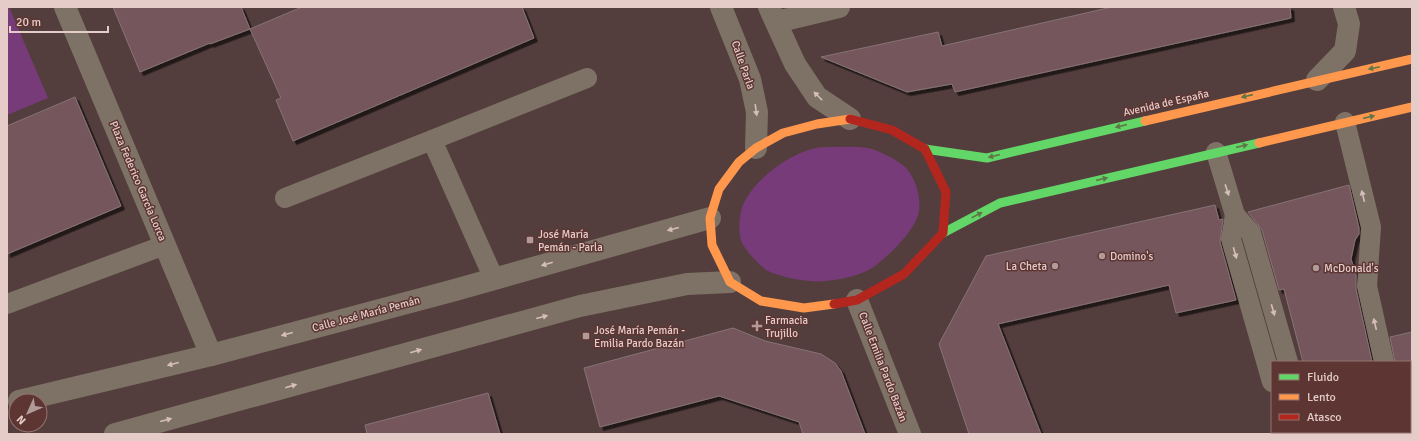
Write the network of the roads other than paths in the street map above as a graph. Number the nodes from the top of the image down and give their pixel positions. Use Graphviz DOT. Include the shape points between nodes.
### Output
graph roads {
  1 [pos="65,7"];
  2 [pos="721,7"];
  3 [pos="839,7"];
  4 [pos="1344,7"];
  5 [pos="773,14"];
  6 [pos="1412,59"];
  7 [pos="587,78"];
  8 [pos="1317,80"];
  9 [pos="1412,107"];
  10 [pos="850,119"];
  11 [pos="1345,122"];
  12 [pos="432,140"];
  13 [pos="756,148"];
  14 [pos="925,149"];
  15 [pos="1216,152"];
  16 [pos="285,198"];
  17 [pos="1235,214"];
  18 [pos="710,218"];
  19 [pos="943,233"];
  20 [pos="165,245"];
  21 [pos="494,279"];
  22 [pos="730,282"];
  23 [pos="857,300"];
  24 [pos="7,304"];
  25 [pos="211,355"];
  26 [pos="1288,361"];
  27 [pos="1384,361"];
  28 [pos="1271,378"];
  29 [pos="48,394"];
  30 [pos="136,431"];
  31 [pos="115,434"];
  32 [pos="910,434"];
  1 -- 20 [label="street, Plaza Federico García Lorca"];
  2 -- 13 [label="street, Calle Parla, one-way" via="750,79 757,112"];
  3 -- 5 [label="street"];
  4 -- 8 [label="street" via="1349,24 1345,51"];
  10 -- 5 [label="street, one-way" via="817,97 795,64"];
  6 -- 8 [label="street, Avenida de España, one-way"];
  7 -- 12 [label="lane"];
  8 -- 14 [label="street, Avenida de España, one-way" via="987,158"];
  11 -- 9 [label="street, one-way"];
  10 -- 13 [label="street" via="783,133"];
  10 -- 14 [label="street" via="892,130"];
  15 -- 11 [label="street, one-way"];
  27 -- 11 [label="lane, one-way" via="1367,286 1371,227"];
  12 -- 16 [label="lane"];
  12 -- 21 [label="lane"];
  13 -- 18 [label="street" via="739,162 719,189"];
  14 -- 19 [label="street" via="946,192"];
  15 -- 17 [label="lane, one-way"];
  19 -- 15 [label="street, one-way" via="1000,203"];
  17 -- 26 [label="lane, one-way" via="1251,233"];
  17 -- 28 [label="lane, one-way" via="1231,238"];
  18 -- 21 [label="street, Calle José María Pemán, one-way"];
  18 -- 22 [label="street" via="712,245"];
  19 -- 23 [label="street" via="904,274"];
  20 -- 24 [label="lane"];
  20 -- 25 [label="street, Plaza Federico García Lorca"];
  21 -- 25 [label="street, Calle José María Pemán, one-way"];
  22 -- 23 [label="street" via="761,301 804,308"];
  30 -- 22 [label="street, one-way" via="580,306 688,284"];
  23 -- 32 [label="street, Calle Emilia Pardo Bazán"];
  25 -- 29 [label="street, Calle José María Pemán, one-way"];
  30 -- 31 [label="street"];
}
